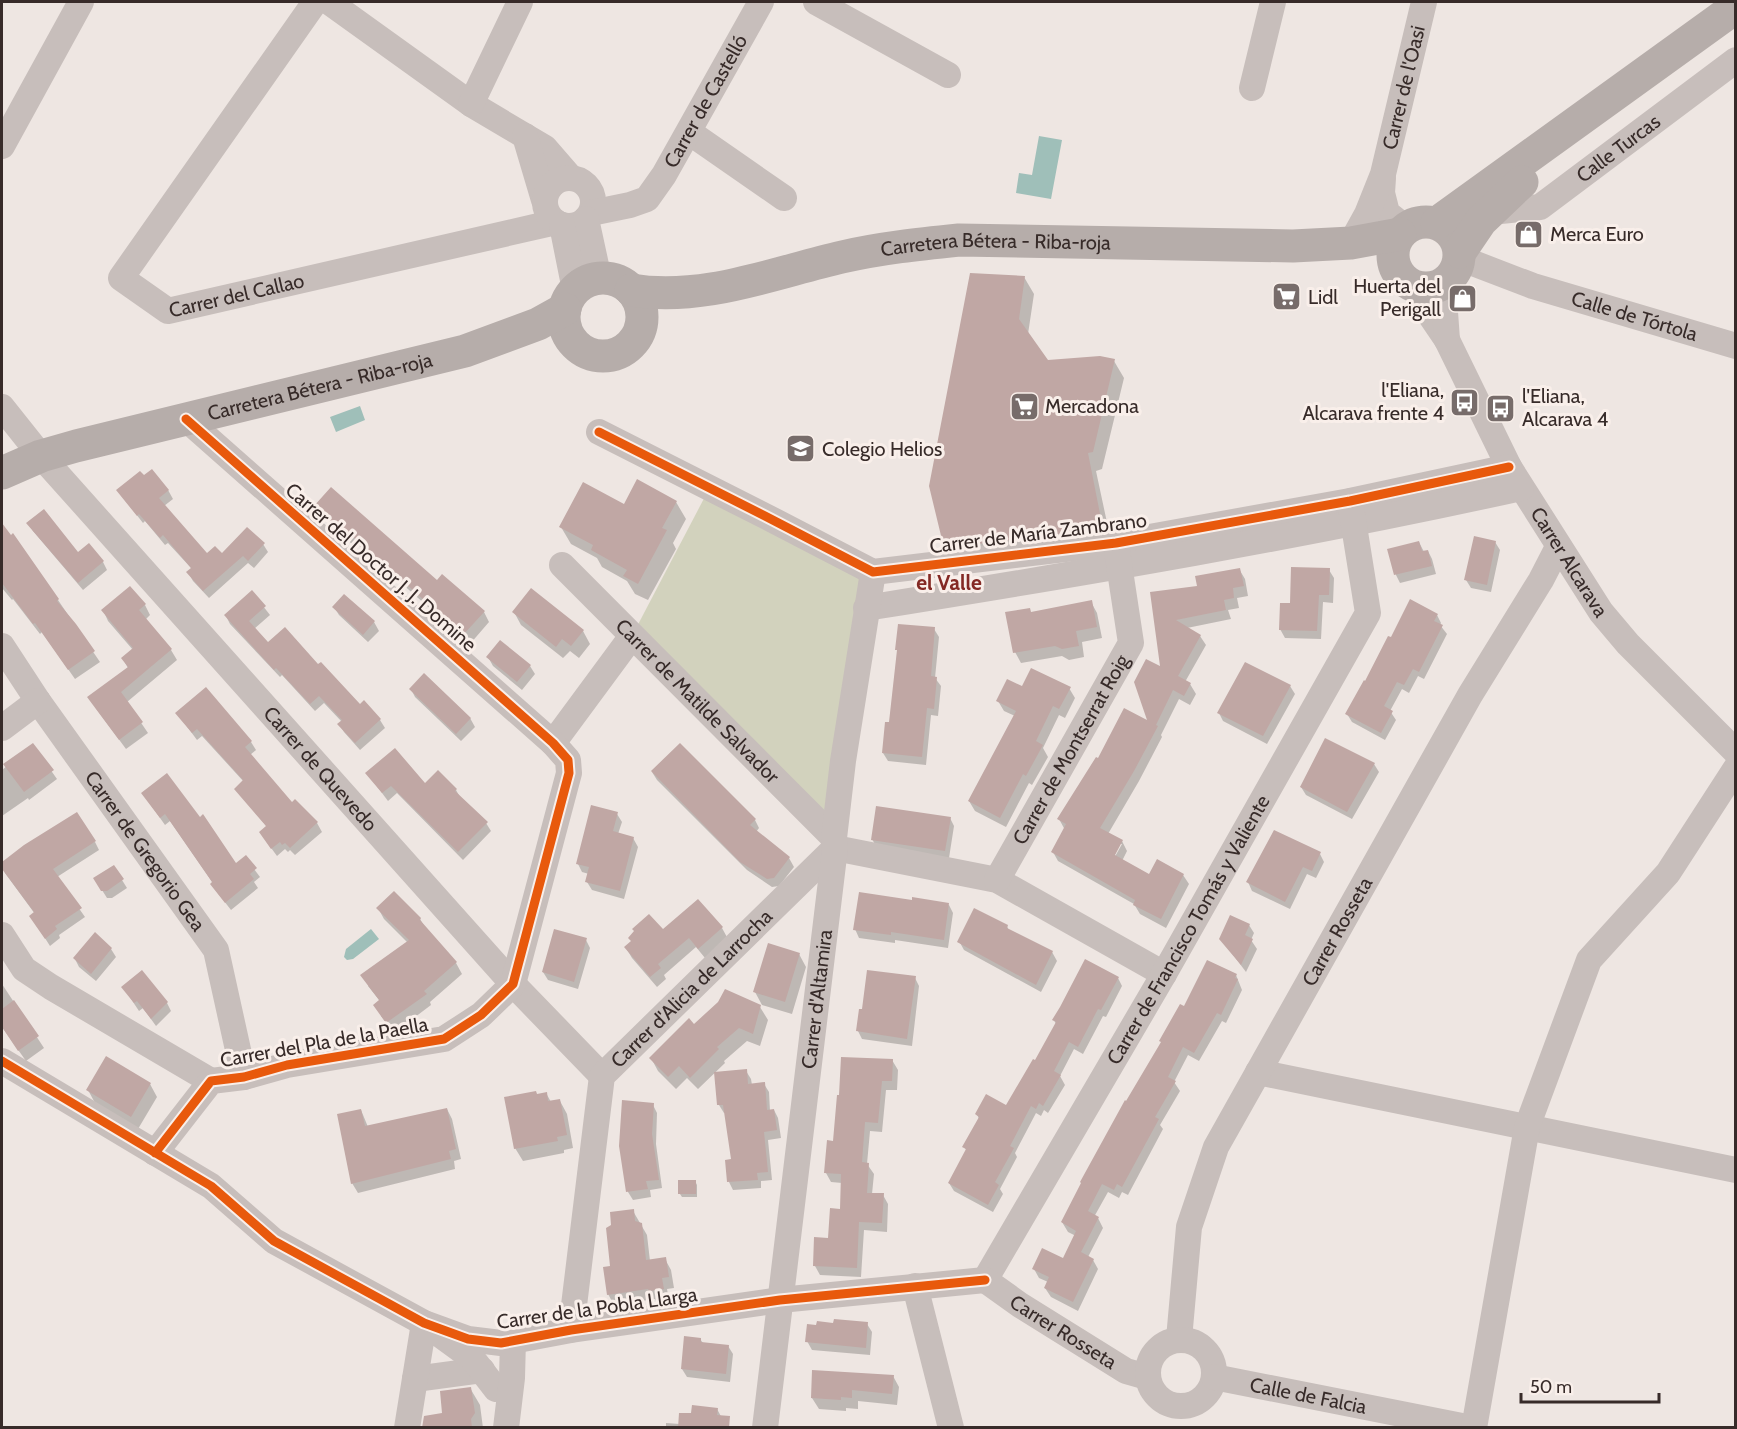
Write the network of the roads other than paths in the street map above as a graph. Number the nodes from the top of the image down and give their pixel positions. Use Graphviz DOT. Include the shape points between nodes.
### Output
graph roads {
  1 [pos="81,2"];
  2 [pos="315,2"];
  3 [pos="329,2"];
  4 [pos="520,2"];
  5 [pos="761,2"];
  6 [pos="816,2"];
  7 [pos="1273,2"];
  8 [pos="1424,2"];
  9 [pos="1736,7"];
  10 [pos="1736,60"];
  11 [pos="948,75"];
  12 [pos="1252,88"];
  13 [pos="471,104"];
  14 [pos="1599,106"];
  15 [pos="689,132"];
  16 [pos="525,136"];
  17 [pos="2,146"];
  18 [pos="1383,174"];
  19 [pos="578,181"];
  20 [pos="784,198"];
  21 [pos="638,202"];
  22 [pos="1491,212"];
  23 [pos="552,214"];
  24 [pos="589,216"];
  25 [pos="1414,228"];
  26 [pos="1351,243"];
  27 [pos="1293,246"];
  28 [pos="1455,266"];
  29 [pos="1407,278"];
  30 [pos="631,290"];
  31 [pos="705,291"];
  32 [pos="579,293"];
  33 [pos="637,336"];
  34 [pos="1447,340"];
  35 [pos="1736,346"];
  36 [pos="465,351"];
  37 [pos="588,353"];
  38 [pos="2,407"];
  39 [pos="186,419"];
  40 [pos="599,432"];
  41 [pos="41,456"];
  42 [pos="2,473"];
  43 [pos="1515,478"];
  44 [pos="1351,512"];
  45 [pos="1558,547"];
  46 [pos="1118,555"];
  47 [pos="562,565"];
  48 [pos="873,572"];
  49 [pos="866,608"];
  50 [pos="632,636"];
  51 [pos="2,646"];
  52 [pos="38,701"];
  53 [pos="2,728"];
  54 [pos="553,743"];
  55 [pos="1736,752"];
  56 [pos="1736,768"];
  57 [pos="835,843"];
  58 [pos="997,880"];
  59 [pos="2,935"];
  60 [pos="1164,974"];
  61 [pos="513,984"];
  62 [pos="2,1062"];
  63 [pos="1258,1072"];
  64 [pos="244,1077"];
  65 [pos="602,1077"];
  66 [pos="211,1081"];
  67 [pos="1527,1127"];
  68 [pos="155,1153"];
  69 [pos="1736,1170"];
  70 [pos="985,1280"];
  71 [pos="915,1286"];
  72 [pos="780,1300"];
  73 [pos="424,1323"];
  74 [pos="571,1330"];
  75 [pos="1179,1339"];
  76 [pos="507,1342"];
  77 [pos="1147,1377"];
  78 [pos="1214,1377"];
  79 [pos="415,1379"];
  80 [pos="489,1379"];
  81 [pos="1187,1417"];
  82 [pos="407,1428"];
  83 [pos="492,1428"];
  84 [pos="506,1428"];
  85 [pos="765,1428"];
  86 [pos="951,1428"];
  87 [pos="1473,1428"];
  1 -- 17 [label="street"];
  2 -- 23 [label="street, Carrer del Callao" via="121,278 168,311 514,230"];
  3 -- 13 [label="street"];
  4 -- 13 [label="street"];
  5 -- 15 [label="street, Carrer de Castelló"];
  6 -- 11 [label="street"];
  7 -- 12 [label="street"];
  8 -- 18 [label="street, Carrer de l'Oasi"];
  9 -- 14 [label="main road, Carretera Bétera - Riba-roja"];
  10 -- 22 [label="street, Calle Turcas" via="1540,207"];
  13 -- 16 [label="street"];
  14 -- 22 [label="main road, Carretera Bétera - Riba-roja"];
  14 -- 25 [label="main road, Carretera Bétera - Riba-roja"];
  15 -- 20 [label="street"];
  15 -- 21 [label="street, Carrer de Castelló" via="664,175"];
  16 -- 19 [label="street" via="545,148"];
  16 -- 23 [label="street"];
  18 -- 25 [label="street, Carrer de l'Oasi" via="1387,213"];
  18 -- 26 [label="street, Carrer de l'Oasi"];
  19 -- 21 [label="street" via="607,196"];
  19 -- 23 [label="street" via="556,181 546,192"];
  19 -- 24 [label="street" via="593,197"];
  21 -- 24 [label="street"];
  22 -- 28 [label="main road, Carretera Bétera - Riba-roja" via="1481,221"];
  23 -- 24 [label="street" via="575,226"];
  23 -- 32 [label="street"];
  24 -- 32 [label="street"];
  25 -- 26 [label="main road, Carretera Bétera - Riba-roja"];
  25 -- 28 [label="main road" via="1453,234"];
  25 -- 29 [label="main road" via="1393,250"];
  26 -- 27 [label="main road, Carretera Bétera - Riba-roja"];
  27 -- 29 [label="main road, Carretera Bétera - Riba-roja" via="1383,268"];
  27 -- 31 [label="main road, Carretera Bétera - Riba-roja" via="959,240 844,257"];
  28 -- 29 [label="main road" via="1434,287"];
  28 -- 34 [label="street, Carrer Alcarava" via="1445,312"];
  28 -- 35 [label="street, Calle de Tórtola" via="1486,283 1533,286"];
  29 -- 34 [label="street, Carrer Alcarava"];
  30 -- 31 [label="main road, Carretera Bétera - Riba-roja"];
  30 -- 32 [label="main road" via="610,279"];
  30 -- 33 [label="main road" via="642,312"];
  31 -- 33 [label="main road, Carretera Bétera - Riba-roja"];
  32 -- 36 [label="main road, Carretera Bétera - Riba-roja" via="538,324"];
  32 -- 37 [label="main road" via="564,322 576,346"];
  33 -- 37 [label="main road" via="621,352 610,356"];
  34 -- 43 [label="street, Carrer Alcarava"];
  36 -- 37 [label="main road, Carretera Bétera - Riba-roja" via="546,347"];
  36 -- 39 [label="main road, Carretera Bétera - Riba-roja"];
  38 -- 41 [label="street, Carrer de Quevedo"];
  39 -- 41 [label="main road, Carretera Bétera - Riba-roja"];
  39 -- 54 [label="street, Carrer del Doctor J. J. Domine"];
  40 -- 48 [label="street"];
  41 -- 42 [label="main road, Carretera Bétera - Riba-roja"];
  41 -- 61 [label="street, Carrer de Quevedo"];
  43 -- 44 [label="street, Carrer de María Zambrano"];
  43 -- 45 [label="street, Carrer Alcarava"];
  44 -- 46 [label="street, Carrer de María Zambrano"];
  44 -- 60 [label="street, Carrer de Francisco Tomás y Valiente" via="1368,613"];
  45 -- 55 [label="street, Carrer Alcarava" via="1601,612 1628,644"];
  45 -- 63 [label="street, Carrer Rosseta"];
  46 -- 48 [label="street, Carrer de María Zambrano"];
  46 -- 49 [label="street, Carrer de María Zambrano"];
  46 -- 58 [label="street, Carrer de Montserrat Roig" via="1131,644"];
  47 -- 50 [label="street, Carrer de Matilde Salvador"];
  48 -- 49 [label="street, Carrer d'Altamira"];
  49 -- 57 [label="street, Carrer d'Altamira"];
  50 -- 54 [label="street"];
  50 -- 57 [label="street, Carrer de Matilde Salvador"];
  51 -- 52 [label="street, Carrer de Gregorio Gea"];
  52 -- 53 [label="street"];
  52 -- 64 [label="street, Carrer de Gregorio Gea" via="216,950"];
  54 -- 61 [label="street" via="568,760 569,773"];
  56 -- 67 [label="street" via="1668,873 1589,960"];
  57 -- 58 [label="street"];
  57 -- 65 [label="street, Carrer d'Alicia de Larrocha"];
  57 -- 72 [label="street, Carrer d'Altamira"];
  58 -- 60 [label="street"];
  59 -- 66 [label="street" via="24,969"];
  60 -- 70 [label="street, Carrer de Francisco Tomás y Valiente"];
  61 -- 64 [label="street, Carrer del Pla de la Paella" via="481,1015 444,1039 287,1065"];
  61 -- 65 [label="street, Carrer de Quevedo"];
  62 -- 68 [label="street, Carrer de la Pobla Llarga"];
  63 -- 67 [label="street"];
  63 -- 75 [label="street, Carrer Rosseta" via="1216,1147 1189,1227"];
  64 -- 66 [label="street, Carrer del Pla de la Paella"];
  65 -- 74 [label="street, Carrer d'Alicia de Larrocha"];
  66 -- 68 [label="street, Carrer del Pla de la Paella"];
  67 -- 69 [label="street"];
  67 -- 87 [label="street"];
  68 -- 73 [label="street, Carrer de la Pobla Llarga" via="211,1186 274,1241"];
  70 -- 71 [label="street"];
  70 -- 77 [label="street, Carrer Rosseta" via="1126,1371"];
  71 -- 72 [label="street, Carrer de la Pobla Llarga"];
  71 -- 86 [label="street"];
  72 -- 74 [label="street, Carrer de la Pobla Llarga"];
  72 -- 85 [label="street, Carrer d'Altamira"];
  73 -- 76 [label="street, Carrer de la Pobla Llarga" via="468,1339"];
  73 -- 79 [label="street"];
  73 -- 80 [label="street" via="472,1358"];
  74 -- 76 [label="street, Carrer de la Pobla Llarga"];
  75 -- 77 [label="street, Carrer Rosseta" via="1154,1353"];
  75 -- 78 [label="street" via="1206,1350"];
  76 -- 80 [label="street"];
  76 -- 84 [label="street" via="512,1378"];
  77 -- 81 [label="street" via="1153,1392"];
  78 -- 81 [label="street"];
  78 -- 87 [label="street, Calle de Falcia"];
  79 -- 80 [label="street"];
  79 -- 82 [label="street"];
  80 -- 83 [label="street"];
}
